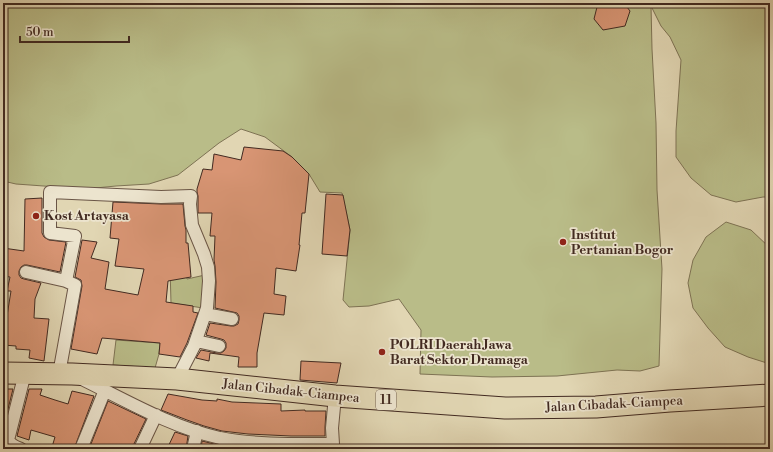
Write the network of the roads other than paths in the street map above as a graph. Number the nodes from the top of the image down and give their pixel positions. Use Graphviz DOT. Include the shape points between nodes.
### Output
graph roads {
  1 [pos="26,272"];
  2 [pos="66,282"];
  3 [pos="205,314"];
  4 [pos="232,319"];
  5 [pos="196,341"];
  6 [pos="219,346"];
  7 [pos="3,373"];
  8 [pos="25,373"];
  9 [pos="66,374"];
  10 [pos="177,379"];
  11 [pos="105,390"];
  12 [pos="770,395"];
  13 [pos="335,396"];
  14 [pos="156,415"];
  15 [pos="197,432"];
  16 [pos="219,443"];
  17 [pos="256,446"];
  18 [pos="335,446"];
  19 [pos="21,449"];
  20 [pos="81,449"];
  21 [pos="140,449"];
  22 [pos="194,449"];
  1 -- 2 [label="street"];
  2 -- 3 [label="street" via="74,236 50,233 50,192 190,196 192,225 208,268"];
  2 -- 9 [label="street" via="76,285"];
  3 -- 4 [label="street"];
  3 -- 5 [label="street"];
  5 -- 6 [label="street"];
  5 -- 10 [label="street"];
  7 -- 8 [label="highway, Jalan Cibadak-Ciampea / 11"];
  8 -- 9 [label="highway, Jalan Cibadak-Ciampea / 11"];
  8 -- 19 [label="street" via="8,440"];
  9 -- 10 [label="highway, Jalan Cibadak-Ciampea / 11"];
  9 -- 11 [label="street"];
  10 -- 13 [label="highway, Jalan Cibadak-Ciampea / 11"];
  11 -- 14 [label="street"];
  11 -- 20 [label="street"];
  12 -- 13 [label="highway, Jalan Cibadak-Ciampea / 11" via="596,407 504,408"];
  13 -- 18 [label="street" via="332,422"];
  14 -- 15 [label="street"];
  14 -- 21 [label="street"];
  15 -- 16 [label="street"];
  15 -- 22 [label="street"];
  16 -- 17 [label="street" via="243,442"];
  17 -- 18 [label="street"];
}
